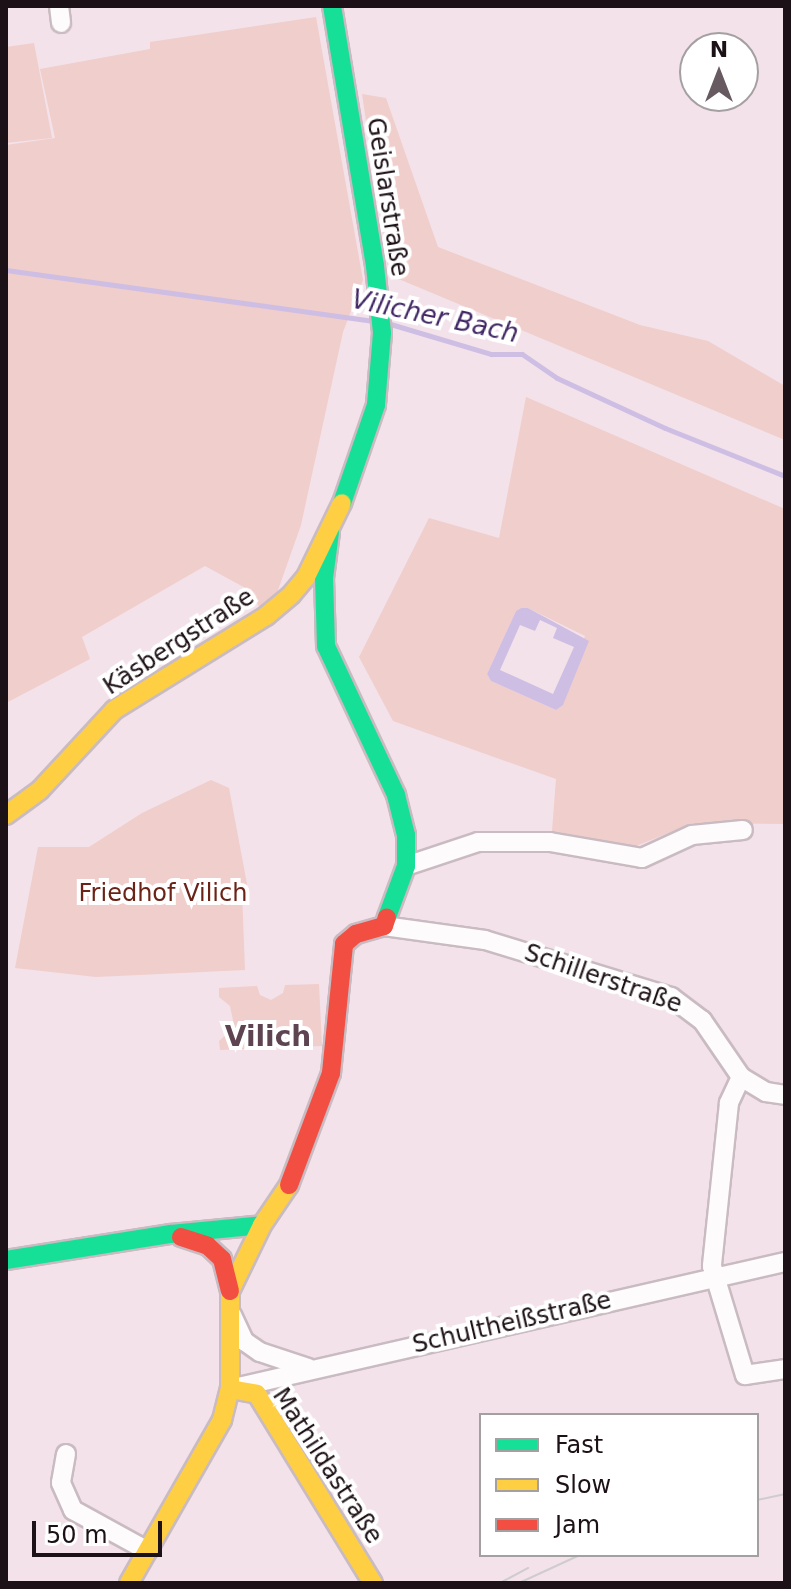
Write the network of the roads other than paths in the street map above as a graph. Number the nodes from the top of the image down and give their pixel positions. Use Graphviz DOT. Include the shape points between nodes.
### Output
graph roads {
  1 [pos="332,6"];
  2 [pos="330,532"];
  3 [pos="291,595"];
  4 [pos="324,600"];
  5 [pos="6,815"];
  6 [pos="743,830"];
  7 [pos="406,866"];
  8 [pos="384,926"];
  9 [pos="741,1077"];
  10 [pos="785,1095"];
  11 [pos="262,1225"];
  12 [pos="171,1234"];
  13 [pos="6,1260"];
  14 [pos="785,1262"];
  15 [pos="714,1279"];
  16 [pos="230,1291"];
  17 [pos="231,1313"];
  18 [pos="310,1368"];
  19 [pos="785,1369"];
  20 [pos="230,1389"];
  21 [pos="66,1454"];
  22 [pos="148,1551"];
  23 [pos="129,1583"];
  24 [pos="373,1583"];
  1 -- 2 [label="street, Geislarstraße" via="382,333 376,405"];
  2 -- 3 [label="street, Käsbergstraße"];
  2 -- 4 [label="street"];
  3 -- 4 [label="street" via="305,591"];
  3 -- 5 [label="street, Käsbergstraße" via="114,710 40,790"];
  4 -- 7 [label="street" via="326,646 396,795 406,835"];
  6 -- 7 [label="street" via="692,835 642,858 550,842 478,842"];
  7 -- 8 [label="street"];
  8 -- 9 [label="street, Schillerstraße" via="485,940 671,997 702,1020"];
  8 -- 11 [label="street" via="356,934 344,944 331,1073 295,1175"];
  9 -- 10 [label="street" via="766,1092"];
  9 -- 15 [label="street" via="729,1103"];
  11 -- 12 [label="street"];
  11 -- 16 [label="street"];
  12 -- 13 [label="street"];
  12 -- 16 [label="street" via="208,1246 222,1259"];
  14 -- 15 [label="street, Schultheißstraße"];
  15 -- 18 [label="street, Schultheißstraße"];
  15 -- 19 [label="street" via="745,1375"];
  16 -- 17 [label="street"];
  17 -- 18 [label="street" via="244,1341 260,1352"];
  17 -- 20 [label="street"];
  18 -- 20 [label="street, Schultheißstraße"];
  20 -- 22 [label="street" via="213,1438"];
  20 -- 24 [label="street, Mathildastraße" via="257,1394"];
  21 -- 22 [label="street" via="61,1483 73,1510"];
  22 -- 23 [label="street"];
}
